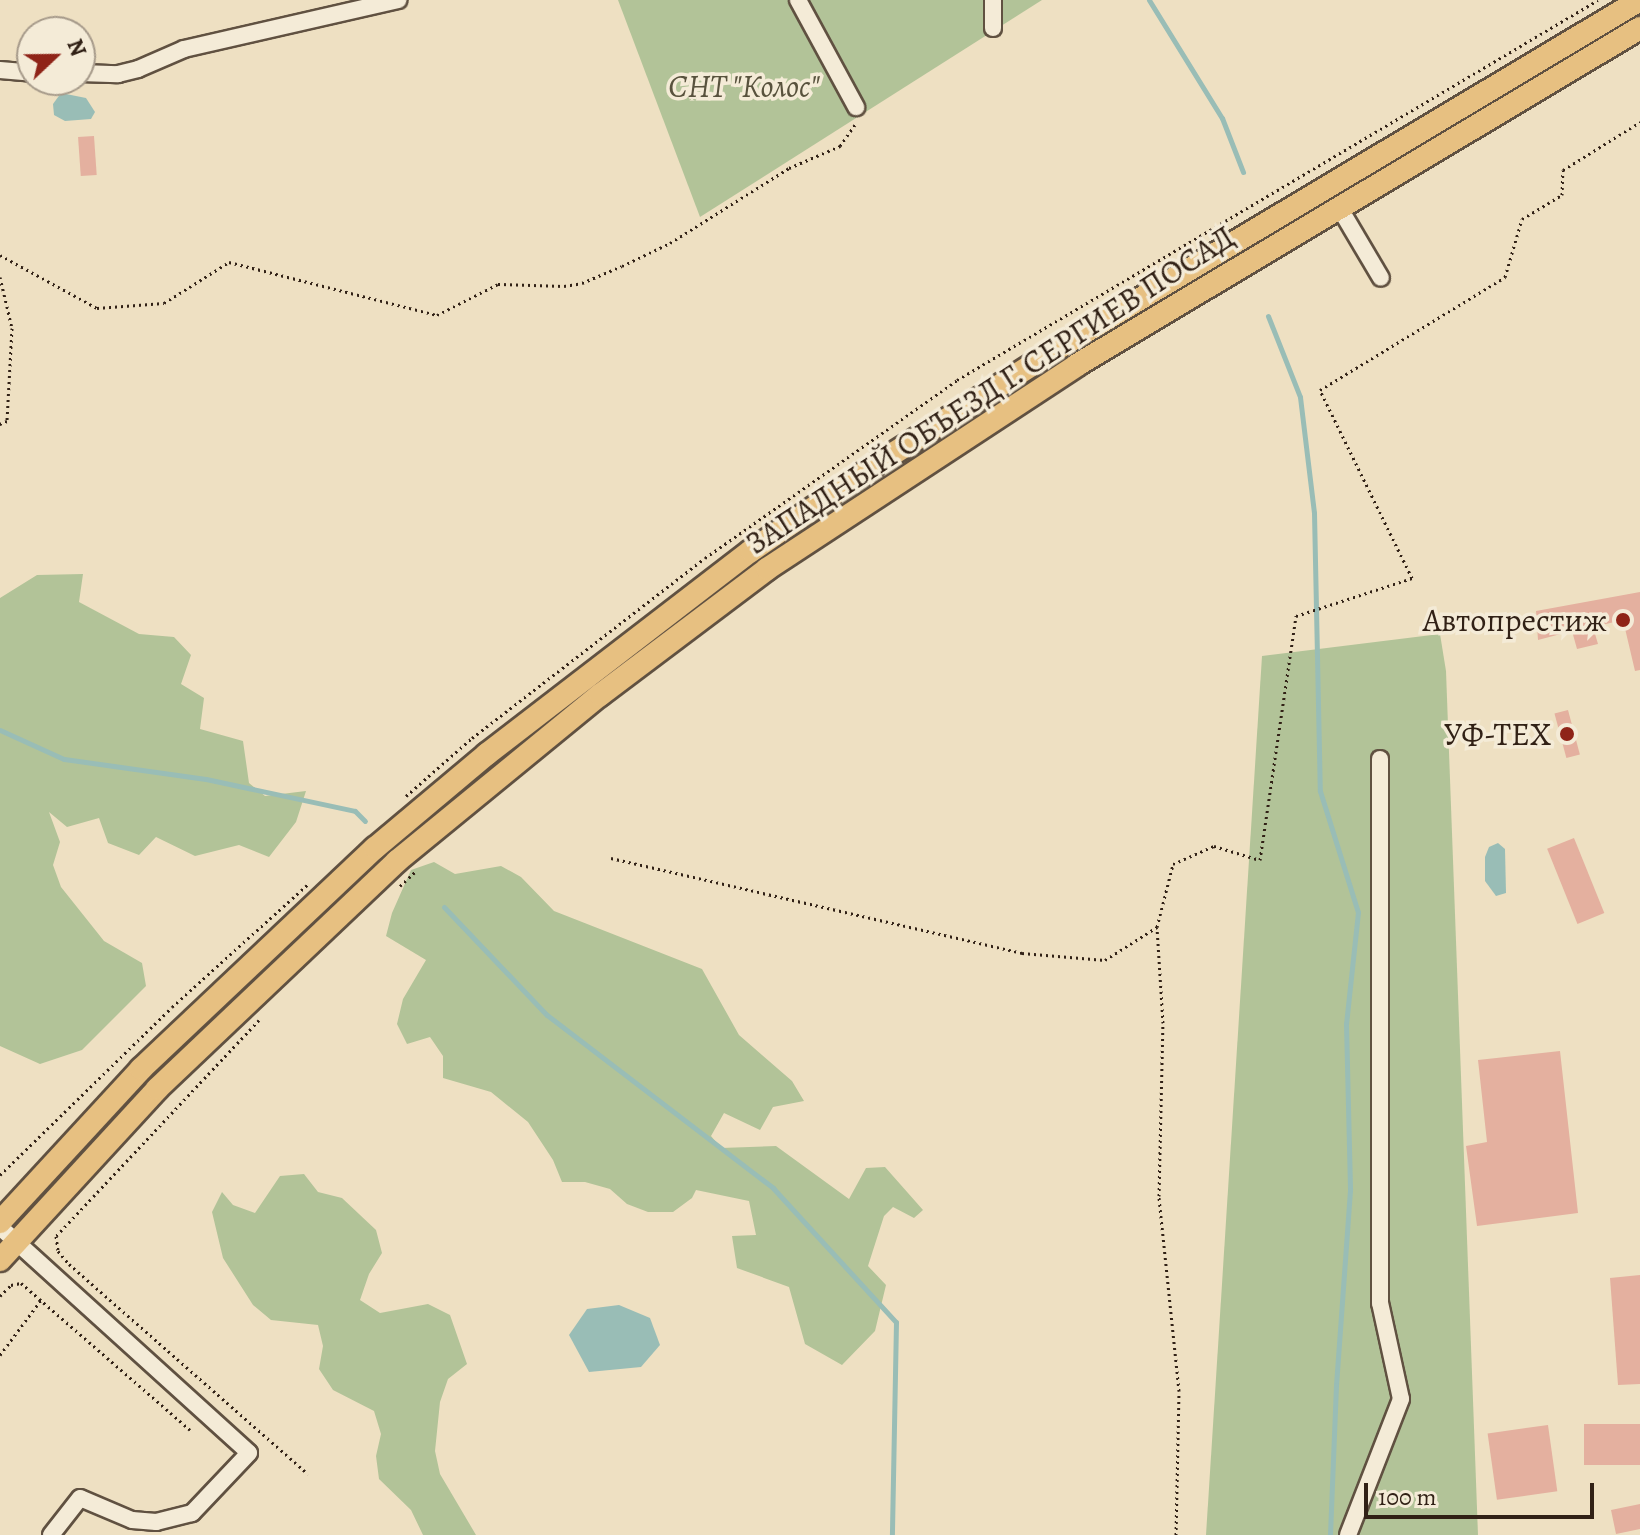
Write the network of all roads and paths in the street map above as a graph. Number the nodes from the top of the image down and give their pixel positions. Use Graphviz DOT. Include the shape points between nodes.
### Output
graph roads {
  1 [pos="398,0"];
  2 [pos="798,0"];
  3 [pos="993,0"];
  4 [pos="1640,0"];
  5 [pos="993,28"];
  6 [pos="1640,28"];
  7 [pos="96,73"];
  8 [pos="856,107"];
  9 [pos="1640,122"];
  10 [pos="1339,207"];
  11 [pos="0,255"];
  12 [pos="0,277"];
  13 [pos="1381,278"];
  14 [pos="0,424"];
  15 [pos="1380,759"];
  16 [pos="611,858"];
  17 [pos="422,866"];
  18 [pos="399,887"];
  19 [pos="1157,927"];
  20 [pos="264,1014"];
  21 [pos="5,1230"];
  22 [pos="0,1260"];
  23 [pos="0,1296"];
  24 [pos="41,1300"];
  25 [pos="0,1355"];
  26 [pos="190,1430"];
  27 [pos="308,1474"];
  28 [pos="51,1535"];
  29 [pos="1176,1535"];
  30 [pos="1348,1535"];
  1 -- 7 [label="street" via="184,49 118,74"];
  2 -- 8 [label="street"];
  3 -- 5 [label="street"];
  4 -- 21 [label="main road, ЗАПАДНЫЙ ОБЪЕЗД Г. СЕРГИЕВ ПОСАД" via="1063,345 751,551 499,744 375,848 141,1069"];
  6 -- 10 [label="main road, ЗАПАДНЫЙ ОБЪЕЗД Г. СЕРГИЕВ ПОСАД"];
  8 -- 11 [label="path" via="853,129 840,146 789,168 670,243 582,283 498,284 437,315 229,262 164,303 97,308"];
  9 -- 19 [label="path" via="1563,170 1562,195 1522,219 1505,277 1320,390 1412,578 1296,616 1260,860 1214,846 1173,864"];
  10 -- 13 [label="street"];
  10 -- 21 [label="main road, ЗАПАДНЫЙ ОБЪЕЗД Г. СЕРГИЕВ ПОСАД" via="896,481 767,569 600,695 409,851"];
  12 -- 14 [label="path" via="12,328 7,421"];
  15 -- 30 [label="street" via="1380,1303 1401,1399"];
  16 -- 19 [label="path" via="1022,953 1105,960"];
  17 -- 18 [label="path"];
  19 -- 29 [label="path" via="1163,1023 1159,1196 1179,1391"];
  20 -- 27 [label="path" via="56,1236 58,1251 69,1264"];
  21 -- 22 [label="main road, ЗАПАДНЫЙ ОБЪЕЗД Г. СЕРГИЕВ ПОСАД"];
  21 -- 28 [label="street" via="249,1453 192,1513 156,1522 132,1520 80,1498"];
  23 -- 24 [label="path" via="21,1283"];
  24 -- 25 [label="path"];
  24 -- 26 [label="path"];
}
